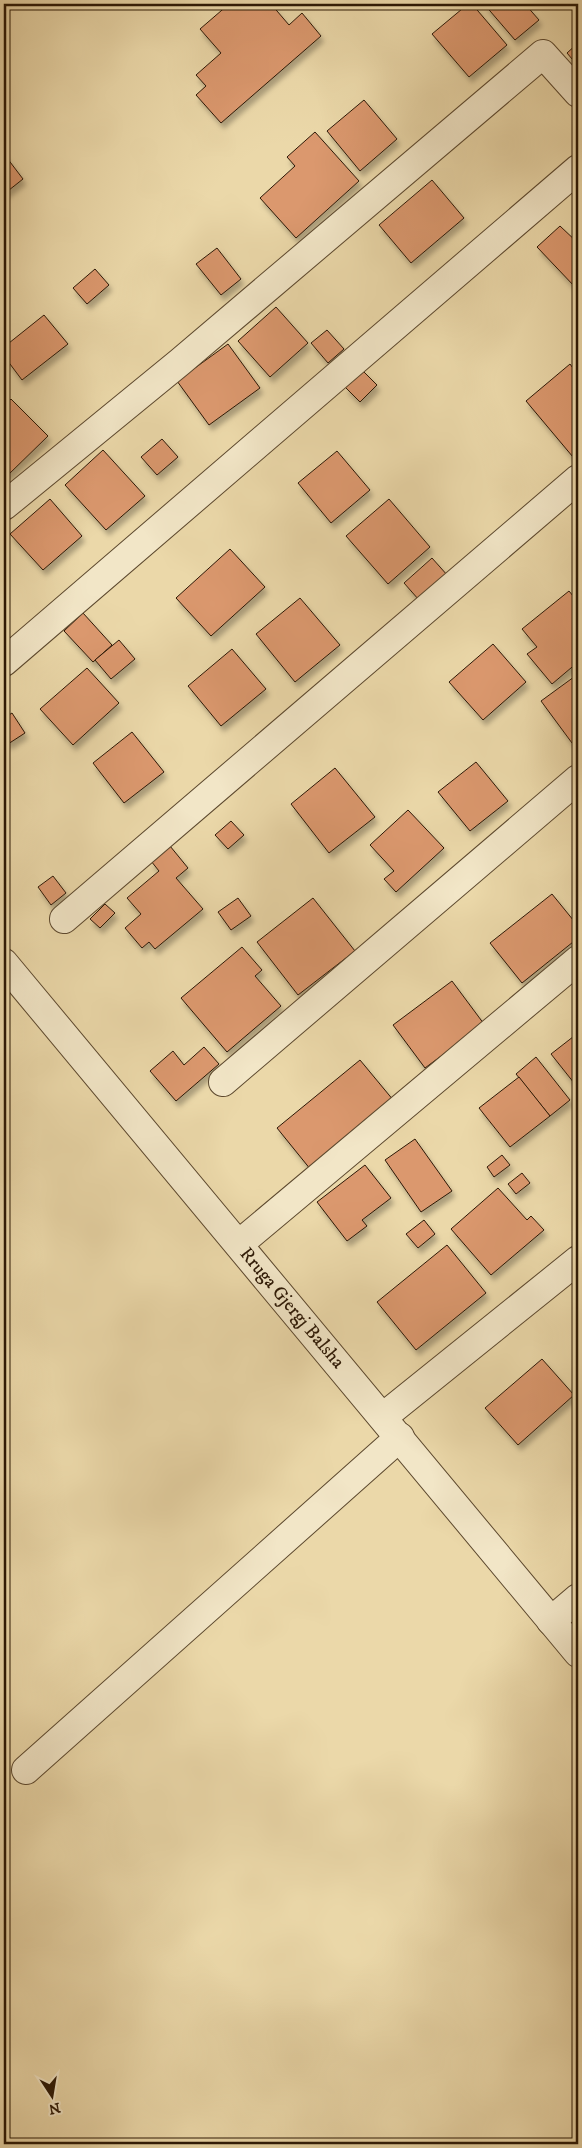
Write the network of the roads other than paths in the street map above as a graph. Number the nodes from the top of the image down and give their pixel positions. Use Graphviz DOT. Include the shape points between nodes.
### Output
graph roads {
  1 [pos="578,93"];
  2 [pos="578,168"];
  3 [pos="578,479"];
  4 [pos="4,506"];
  5 [pos="4,662"];
  6 [pos="578,779"];
  7 [pos="64,919"];
  8 [pos="578,960"];
  9 [pos="4,963"];
  10 [pos="223,1082"];
  11 [pos="239,1244"];
  12 [pos="578,1260"];
  13 [pos="392,1427"];
  14 [pos="578,1598"];
  15 [pos="551,1621"];
  16 [pos="578,1653"];
  17 [pos="26,1770"];
  1 -- 4 [label="street" via="543,54 180,362"];
  2 -- 5 [label="street"];
  3 -- 7 [label="street"];
  6 -- 10 [label="street"];
  8 -- 11 [label="street"];
  9 -- 11 [label="street, Rruga Gjergj Balsha"];
  11 -- 13 [label="street, Rruga Gjergj Balsha"];
  12 -- 13 [label="street"];
  13 -- 15 [label="street, Rruga Gjergj Balsha"];
  13 -- 17 [label="street"];
  14 -- 15 [label="street"];
  15 -- 16 [label="street, Rruga Gjergj Balsha"];
}
